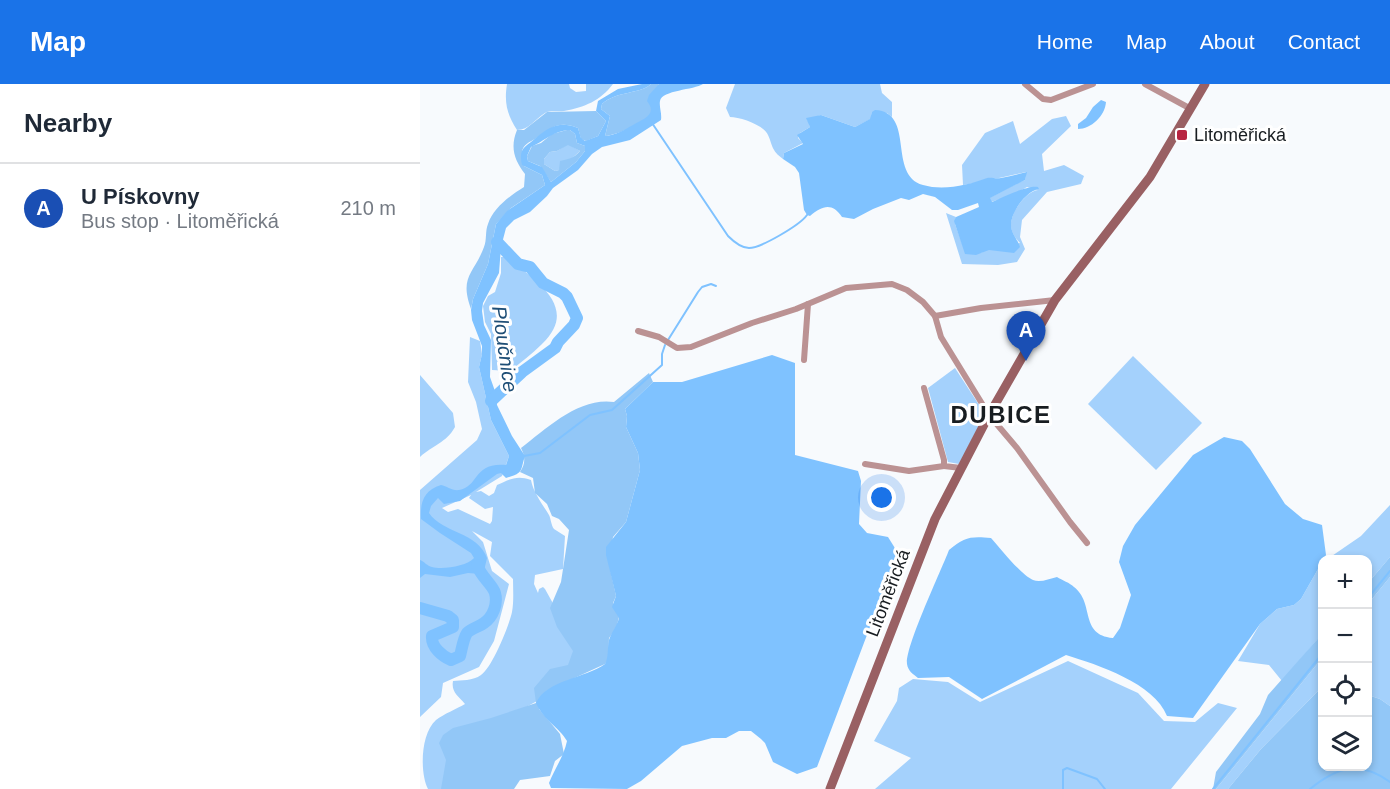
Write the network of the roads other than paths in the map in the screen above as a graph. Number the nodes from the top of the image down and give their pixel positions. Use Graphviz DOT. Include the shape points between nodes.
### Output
graph roads {
  1 [pos="1025,84"];
  2 [pos="1093,84"];
  3 [pos="1145,84"];
  4 [pos="1205,84"];
  5 [pos="1191,109"];
  6 [pos="1055,300"];
  7 [pos="808,304"];
  8 [pos="935,316"];
  9 [pos="638,331"];
  10 [pos="804,360"];
  11 [pos="924,388"];
  12 [pos="989,415"];
  13 [pos="865,465"];
  14 [pos="944,466"];
  15 [pos="961,468"];
  16 [pos="1088,543"];
  17 [pos="830,789"];
  1 -- 2 [label="street" via="1043,99 1051,100"];
  3 -- 5 [label="street"];
  4 -- 5 [label="street, Litoměřická"];
  5 -- 6 [label="street, Litoměřická" via="1150,177"];
  6 -- 8 [label="street"];
  6 -- 12 [label="street, Litoměřická"];
  7 -- 8 [label="street" via="846,288 892,284 907,290"];
  7 -- 9 [label="street" via="691,347 677,348"];
  7 -- 10 [label="street"];
  8 -- 12 [label="street" via="941,337"];
  11 -- 14 [label="street"];
  12 -- 15 [label="street, Litoměřická"];
  12 -- 16 [label="street"];
  13 -- 14 [label="street" via="909,471"];
  14 -- 15 [label="street"];
  15 -- 17 [label="street, Litoměřická" via="935,519"];
}
